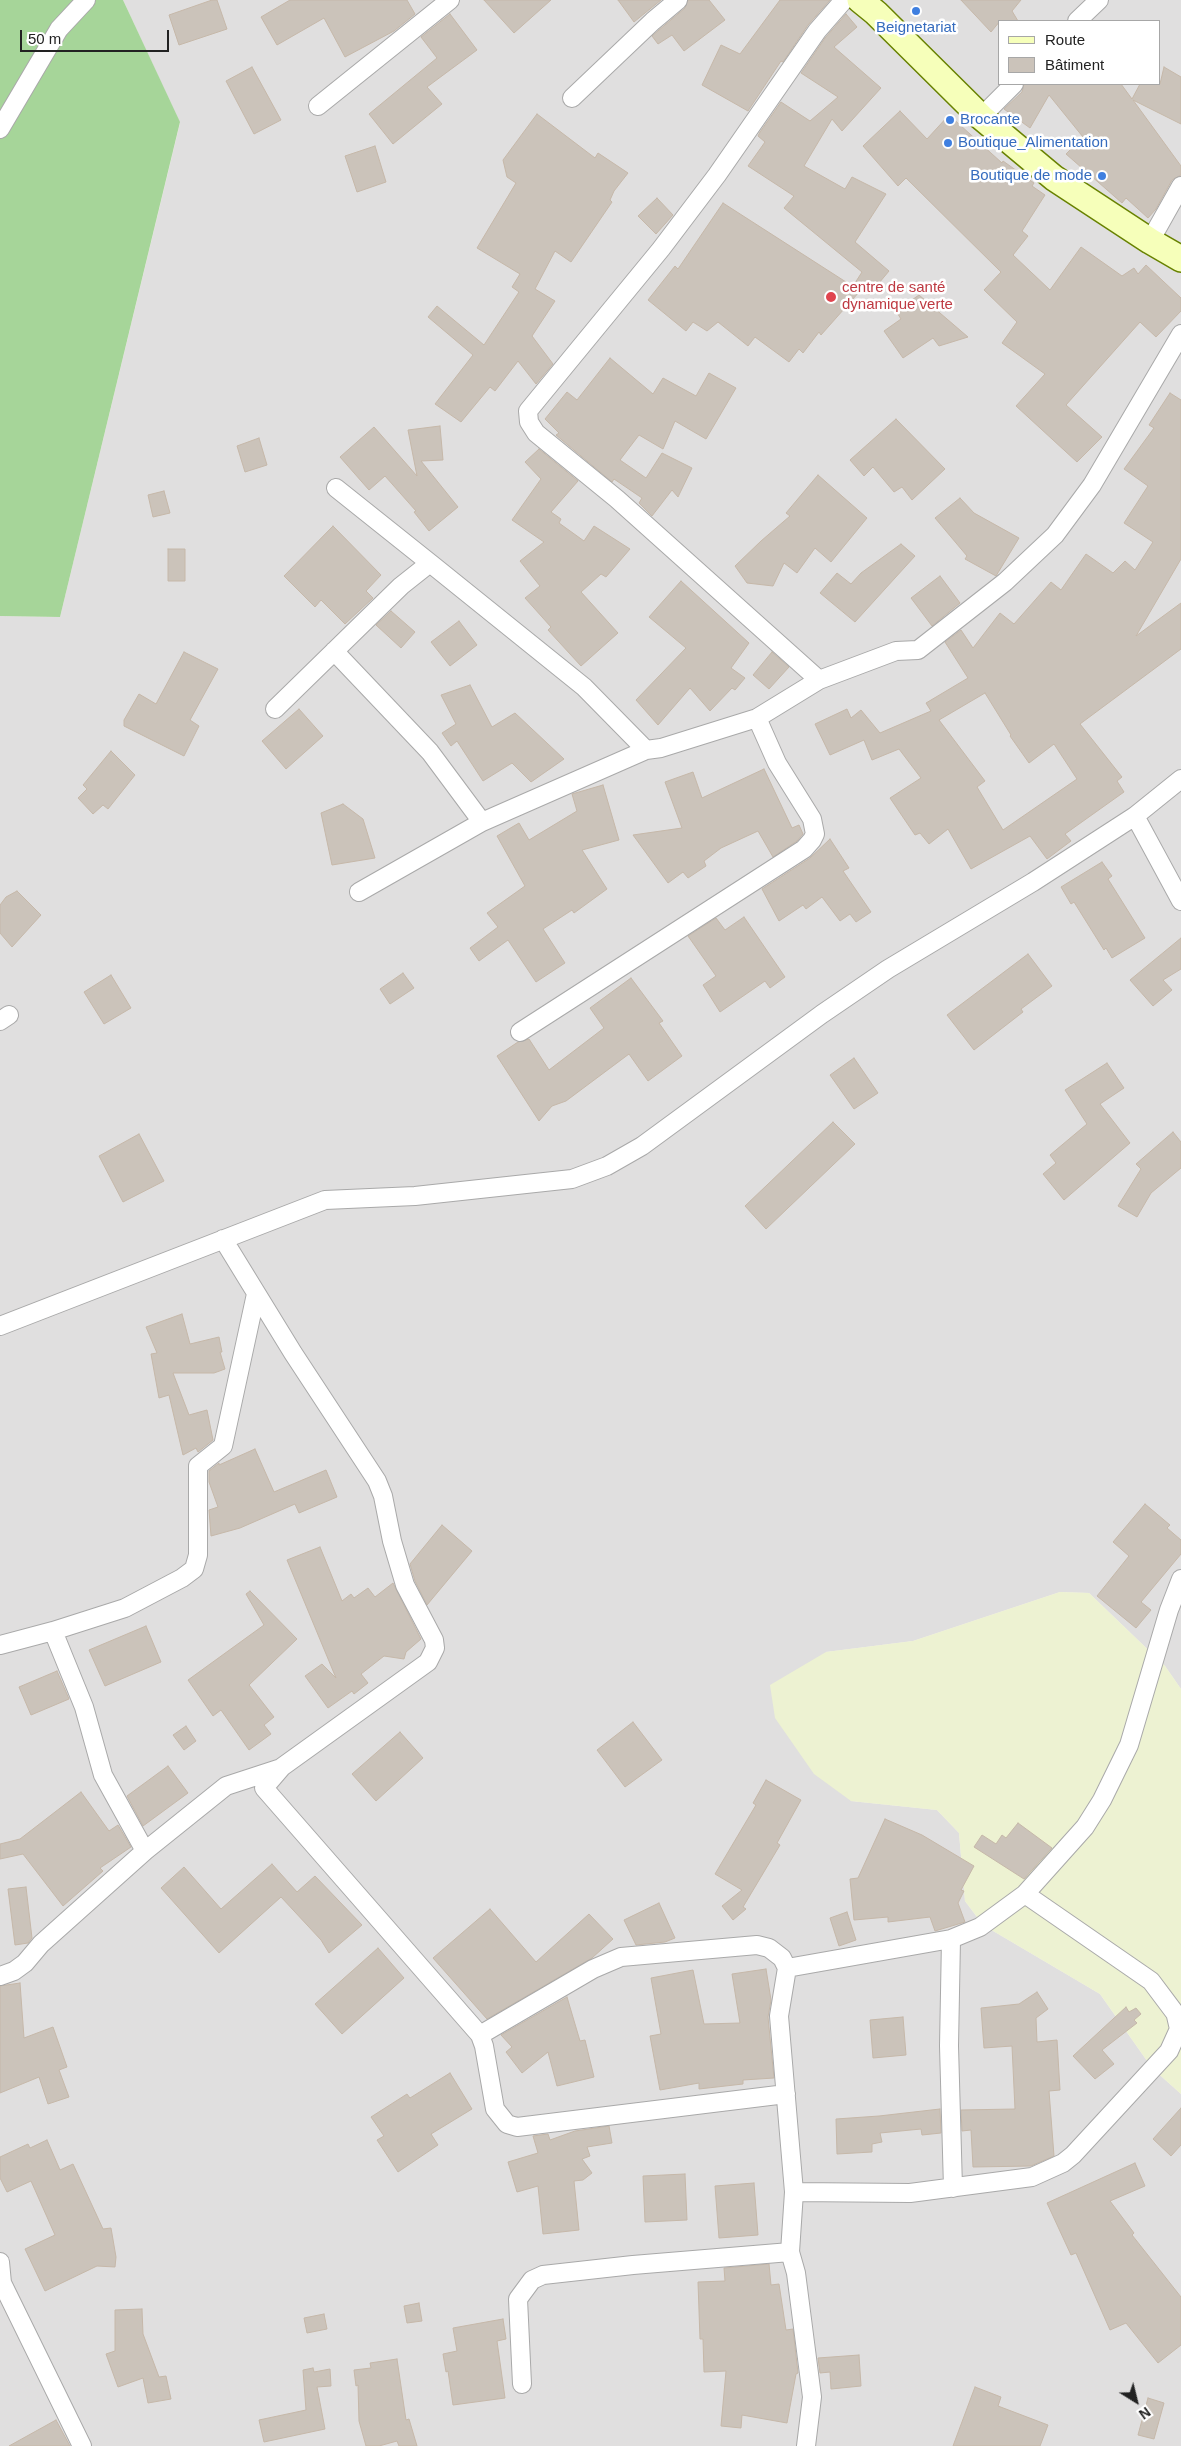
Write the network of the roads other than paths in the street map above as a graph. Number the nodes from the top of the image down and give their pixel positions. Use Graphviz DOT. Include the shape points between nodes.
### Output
graph roads {
  1 [pos="86,0"];
  2 [pos="450,0"];
  3 [pos="678,0"];
  4 [pos="844,0"];
  5 [pos="1098,0"];
  6 [pos="874,4"];
  7 [pos="1078,20"];
  8 [pos="1013,85"];
  9 [pos="572,98"];
  10 [pos="318,106"];
  11 [pos="981,117"];
  12 [pos="0,129"];
  13 [pos="1181,186"];
  14 [pos="1150,242"];
  15 [pos="1181,259"];
  16 [pos="1181,334"];
  17 [pos="336,488"];
  18 [pos="430,562"];
  19 [pos="334,651"];
  20 [pos="819,680"];
  21 [pos="275,709"];
  22 [pos="757,718"];
  23 [pos="646,750"];
  24 [pos="1181,779"];
  25 [pos="1135,816"];
  26 [pos="482,822"];
  27 [pos="358,892"];
  28 [pos="1181,901"];
  29 [pos="520,1032"];
  30 [pos="223,1239"];
  31 [pos="256,1294"];
  32 [pos="0,1326"];
  33 [pos="1181,1579"];
  34 [pos="1175,1610"];
  35 [pos="53,1631"];
  36 [pos="0,1645"];
  37 [pos="282,1768"];
  38 [pos="145,1851"];
  39 [pos="1025,1894"];
  40 [pos="951,1939"];
  41 [pos="787,1968"];
  42 [pos="0,1976"];
  43 [pos="1179,2019"];
  44 [pos="480,2035"];
  45 [pos="786,2094"];
  46 [pos="953,2188"];
  47 [pos="794,2192"];
  48 [pos="790,2252"];
  49 [pos="0,2262"];
  50 [pos="522,2384"];
  51 [pos="82,2446"];
  52 [pos="806,2446"];
  1 -- 12 [label="street" via="59,28"];
  2 -- 10 [label="street"];
  3 -- 9 [label="street"];
  4 -- 20 [label="street" via="817,31 661,249 528,411 536,433 617,500"];
  5 -- 7 [label="street"];
  6 -- 11 [label="main road"];
  8 -- 11 [label="street"];
  11 -- 14 [label="main road" via="1054,178"];
  13 -- 14 [label="street"];
  14 -- 15 [label="main road"];
  16 -- 20 [label="street" via="1092,485 1055,534 1005,582 918,650 896,651"];
  17 -- 18 [label="street"];
  18 -- 19 [label="street"];
  18 -- 23 [label="street" via="584,687"];
  19 -- 21 [label="street"];
  19 -- 26 [label="street" via="430,752"];
  20 -- 22 [label="street"];
  22 -- 23 [label="street"];
  22 -- 29 [label="street" via="777,763 812,819 815,834 812,840"];
  23 -- 26 [label="street"];
  24 -- 25 [label="street"];
  25 -- 28 [label="street"];
  25 -- 30 [label="street" via="888,969 642,1146 608,1166 572,1179 415,1196 325,1200"];
  26 -- 27 [label="street"];
  30 -- 31 [label="street"];
  30 -- 32 [label="street"];
  31 -- 35 [label="street" via="223,1446 198,1466 198,1555 194,1569 125,1608"];
  31 -- 37 [label="street" via="377,1482 405,1585 434,1640 435,1648 428,1662"];
  33 -- 34 [label="street"];
  34 -- 39 [label="street" via="1129,1744 1102,1800 1085,1827"];
  35 -- 36 [label="street"];
  35 -- 38 [label="street" via="84,1707 103,1775"];
  37 -- 38 [label="street" via="226,1786"];
  37 -- 44 [label="street" via="264,1788"];
  38 -- 42 [label="street" via="41,1944 25,1963"];
  39 -- 40 [label="street" via="980,1927"];
  39 -- 43 [label="street" via="1151,1981"];
  40 -- 41 [label="street"];
  40 -- 46 [label="street" via="949,2046"];
  41 -- 44 [label="street" via="782,1958 770,1948 757,1946 621,1957 593,1969"];
  41 -- 45 [label="street" via="779,2016"];
  43 -- 46 [label="street" via="1179,2030 1169,2051 1063,2163 1032,2177"];
  44 -- 45 [label="street" via="495,2109 507,2124 517,2127"];
  45 -- 47 [label="street"];
  46 -- 47 [label="street" via="910,2193"];
  47 -- 48 [label="street"];
  48 -- 50 [label="street" via="633,2265 543,2275 532,2280 518,2299"];
  48 -- 52 [label="street" via="796,2273 812,2397"];
  49 -- 51 [label="street" via="2,2283"];
}
